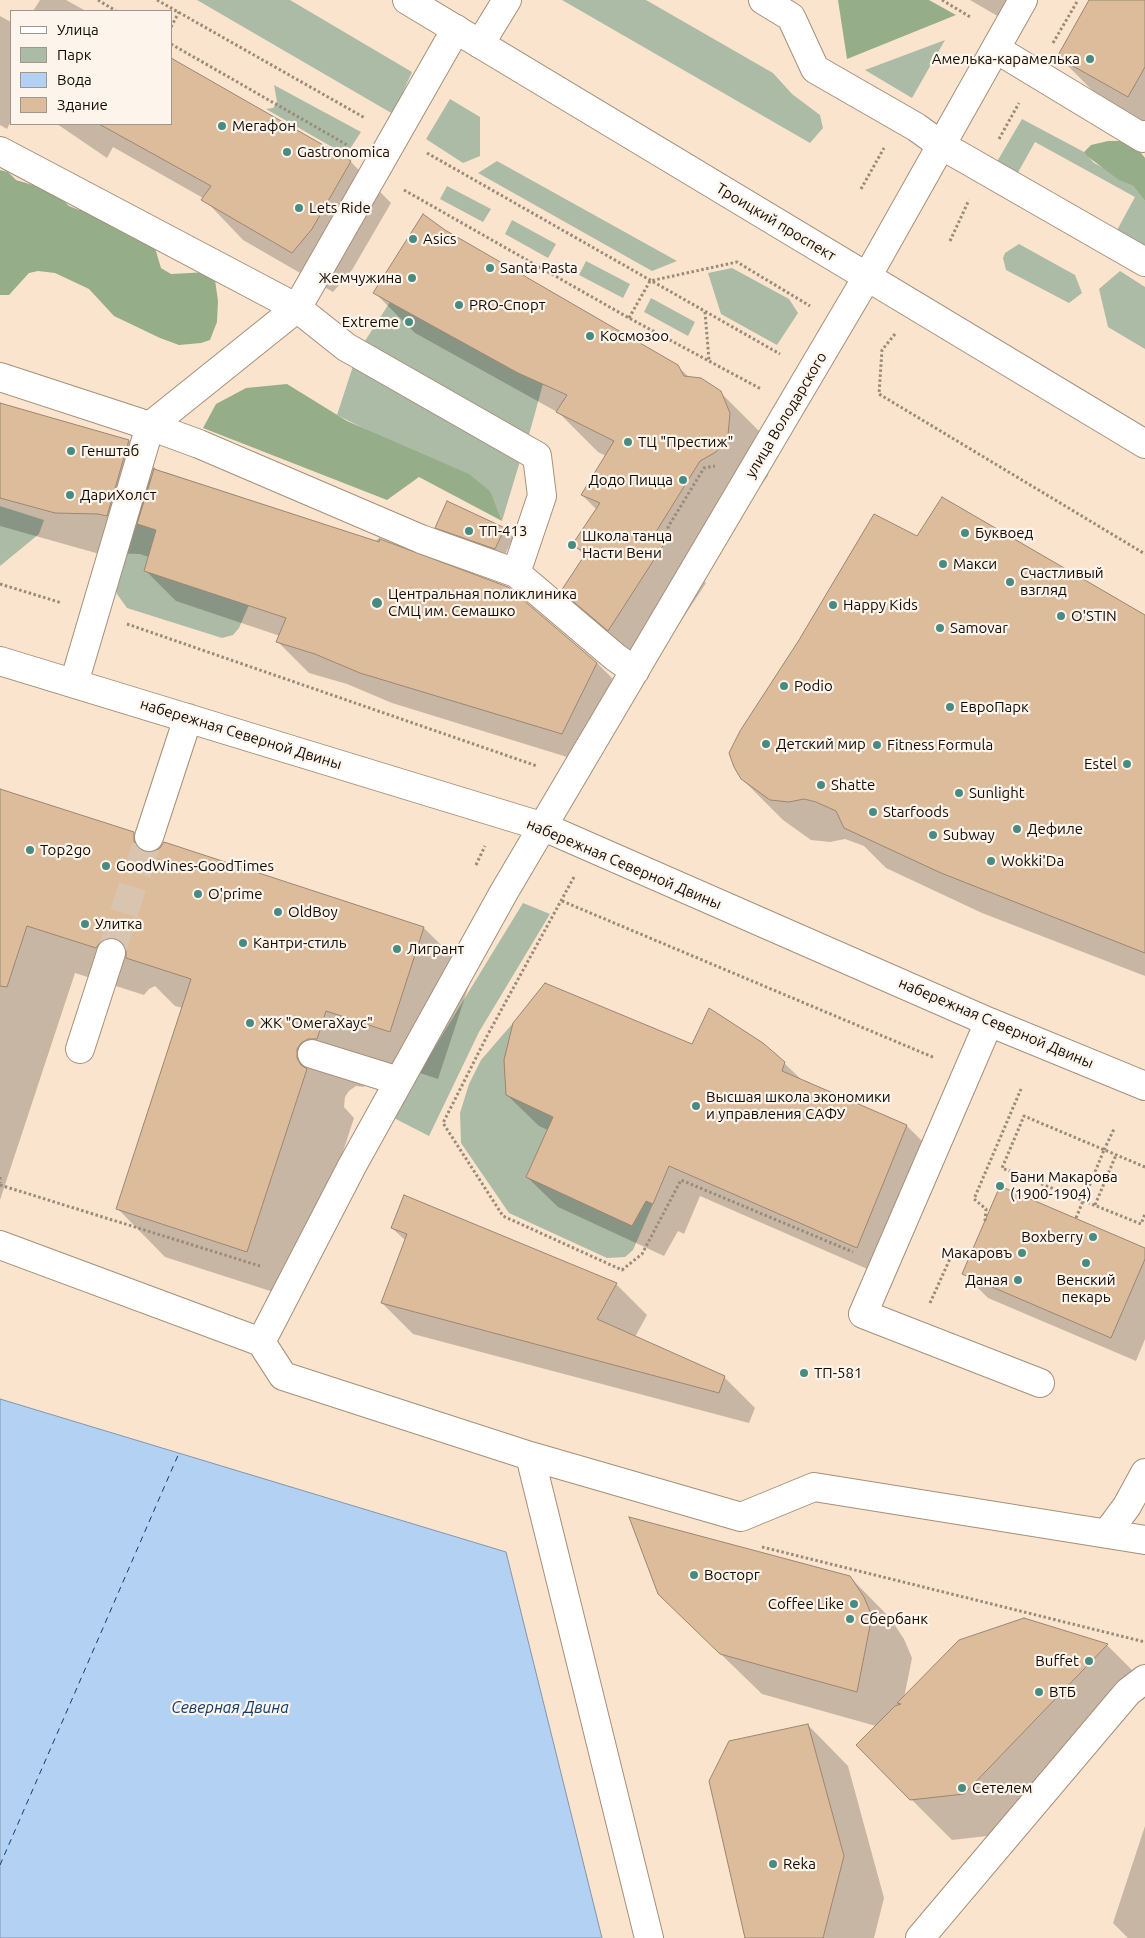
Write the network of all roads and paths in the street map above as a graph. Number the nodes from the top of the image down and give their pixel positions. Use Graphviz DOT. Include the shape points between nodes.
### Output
graph roads {
  1 [pos="157,0"];
  2 [pos="407,0"];
  3 [pos="507,0"];
  4 [pos="763,0"];
  5 [pos="942,0"];
  6 [pos="1023,0"];
  7 [pos="1078,0"];
  8 [pos="99,1"];
  9 [pos="114,10"];
  10 [pos="179,12"];
  11 [pos="975,19"];
  12 [pos="172,24"];
  13 [pos="456,29"];
  14 [pos="480,44"];
  15 [pos="172,45"];
  16 [pos="996,49"];
  17 [pos="1036,73"];
  18 [pos="384,129"];
  19 [pos="1145,135"];
  20 [pos="887,143"];
  21 [pos="941,145"];
  22 [pos="0,151"];
  23 [pos="982,169"];
  24 [pos="375,173"];
  25 [pos="861,188"];
  26 [pos="950,241"];
  27 [pos="1145,262"];
  28 [pos="867,277"];
  29 [pos="650,280"];
  30 [pos="297,308"];
  31 [pos="813,308"];
  32 [pos="705,312"];
  33 [pos="629,318"];
  34 [pos="900,327"];
  35 [pos="784,356"];
  36 [pos="709,361"];
  37 [pos="0,377"];
  38 [pos="764,390"];
  39 [pos="150,426"];
  40 [pos="1145,444"];
  41 [pos="1145,554"];
  42 [pos="516,573"];
  43 [pos="0,584"];
  44 [pos="94,613"];
  45 [pos="0,660"];
  46 [pos="635,671"];
  47 [pos="74,684"];
  48 [pos="188,718"];
  49 [pos="544,768"];
  50 [pos="544,827"];
  51 [pos="149,837"];
  52 [pos="489,838"];
  53 [pos="474,868"];
  54 [pos="575,874"];
  55 [pos="562,901"];
  56 [pos="111,953"];
  57 [pos="989,1022"];
  58 [pos="80,1049"];
  59 [pos="312,1054"];
  60 [pos="967,1073"];
  61 [pos="399,1081"];
  62 [pos="1145,1086"];
  63 [pos="1021,1089"];
  64 [pos="1114,1128"];
  65 [pos="1104,1150"];
  66 [pos="1116,1155"];
  67 [pos="1145,1167"];
  68 [pos="0,1176"];
  69 [pos="0,1184"];
  70 [pos="1095,1205"];
  71 [pos="1145,1214"];
  72 [pos="1076,1218"];
  73 [pos="985,1222"];
  74 [pos="0,1245"];
  75 [pos="953,1252"];
  76 [pos="862,1256"];
  77 [pos="265,1257"];
  78 [pos="927,1310"];
  79 [pos="261,1342"];
  80 [pos="1040,1383"];
  81 [pos="530,1456"];
  82 [pos="1145,1473"];
  83 [pos="1107,1533"];
  84 [pos="1145,1540"];
  85 [pos="760,1546"];
  86 [pos="1145,1642"];
  87 [pos="1139,1690"];
  88 [pos="648,1938"];
  89 [pos="920,1938"];
  1 -- 10 [label="path"];
  2 -- 13 [label="street, Троицкий проспект"];
  3 -- 14 [label="street"];
  4 -- 21 [label="street" via="791,17 815,69 916,127"];
  5 -- 11 [label="path"];
  6 -- 16 [label="street, улица Володарского"];
  7 -- 17 [label="path"];
  8 -- 9 [label="path"];
  10 -- 12 [label="path"];
  10 -- 18 [label="path"];
  13 -- 14 [label="street, Троицкий проспект"];
  13 -- 18 [label="street"];
  14 -- 28 [label="street, Троицкий проспект"];
  15 -- 18 [label="path" via="351,148"];
  16 -- 17 [label="street"];
  16 -- 21 [label="street, улица Володарского"];
  17 -- 19 [label="street" via="1143,138"];
  17 -- 23 [label="path"];
  18 -- 24 [label="street"];
  18 -- 29 [label="path"];
  20 -- 25 [label="path"];
  21 -- 23 [label="street"];
  21 -- 28 [label="street, улица Володарского"];
  22 -- 30 [label="street"];
  23 -- 26 [label="path"];
  23 -- 27 [label="street"];
  24 -- 30 [label="street"];
  24 -- 33 [label="path"];
  28 -- 40 [label="street, Троицкий проспект"];
  28 -- 46 [label="street, улица Володарского"];
  29 -- 31 [label="path" via="737,262"];
  29 -- 32 [label="path"];
  29 -- 33 [label="path"];
  30 -- 39 [label="street"];
  30 -- 42 [label="street" via="346,347 537,456 542,496"];
  32 -- 35 [label="path"];
  32 -- 36 [label="path"];
  33 -- 36 [label="path"];
  34 -- 41 [label="path" via="882,350 879,394"];
  36 -- 38 [label="path"];
  37 -- 39 [label="street"];
  39 -- 42 [label="street" via="421,539"];
  39 -- 44 [label="street"];
  42 -- 46 [label="street"];
  43 -- 44 [label="path"];
  44 -- 47 [label="street"];
  44 -- 49 [label="path"];
  45 -- 47 [label="street, набережная Северной Двины"];
  46 -- 50 [label="street, улица Володарского"];
  47 -- 48 [label="street, набережная Северной Двины"];
  48 -- 50 [label="street, набережная Северной Двины"];
  48 -- 51 [label="street"];
  50 -- 57 [label="street, набережная Северной Двины"];
  50 -- 61 [label="street, улица Володарского" via="504,892"];
  52 -- 53 [label="path"];
  54 -- 55 [label="path"];
  55 -- 60 [label="path"];
  55 -- 76 [label="path" via="443,1122 504,1216 622,1270 642,1254 681,1180"];
  56 -- 58 [label="street"];
  57 -- 60 [label="street"];
  57 -- 62 [label="street, набережная Северной Двины"];
  59 -- 61 [label="street"];
  60 -- 80 [label="street" via="863,1314"];
  61 -- 79 [label="street, улица Володарского"];
  63 -- 73 [label="path" via="974,1199 986,1209"];
  64 -- 65 [label="path"];
  65 -- 66 [label="path"];
  65 -- 70 [label="path" via="1024,1116 1002,1168"];
  65 -- 72 [label="path, bridge"];
  66 -- 67 [label="path"];
  66 -- 70 [label="path"];
  68 -- 69 [label="path"];
  69 -- 77 [label="path" via="260,1266"];
  70 -- 71 [label="path" via="1141,1224"];
  74 -- 79 [label="street"];
  75 -- 78 [label="path"];
  79 -- 81 [label="street" via="284,1376"];
  81 -- 83 [label="street" via="740,1517 814,1487"];
  81 -- 88 [label="street"];
  82 -- 83 [label="street"];
  83 -- 84 [label="street"];
  85 -- 86 [label="path"];
  87 -- 89 [label="street"];
}
